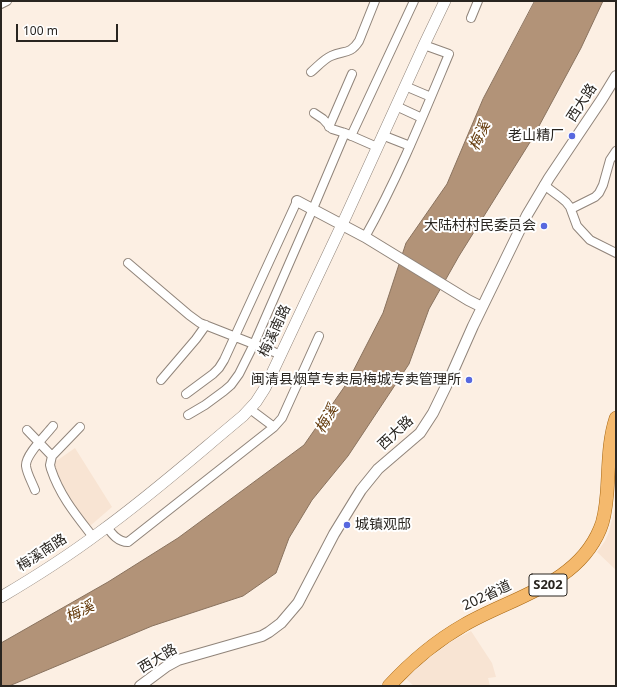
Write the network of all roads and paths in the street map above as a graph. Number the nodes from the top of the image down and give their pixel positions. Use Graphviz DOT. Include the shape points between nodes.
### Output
graph roads {
  1 [pos="7,1"];
  2 [pos="376,1"];
  3 [pos="414,1"];
  4 [pos="437,1"];
  5 [pos="445,1"];
  6 [pos="478,1"];
  7 [pos="1,4"];
  8 [pos="471,18"];
  9 [pos="424,45"];
  10 [pos="311,72"];
  11 [pos="352,74"];
  12 [pos="616,76"];
  13 [pos="405,86"];
  14 [pos="431,97"];
  15 [pos="396,106"];
  16 [pos="314,113"];
  17 [pos="422,118"];
  18 [pos="329,127"];
  19 [pos="348,134"];
  20 [pos="382,135"];
  21 [pos="374,146"];
  22 [pos="410,146"];
  23 [pos="616,151"];
  24 [pos="544,185"];
  25 [pos="297,202"];
  26 [pos="570,209"];
  27 [pos="313,210"];
  28 [pos="339,223"];
  29 [pos="361,234"];
  30 [pos="616,253"];
  31 [pos="128,262"];
  32 [pos="482,307"];
  33 [pos="206,325"];
  34 [pos="235,336"];
  35 [pos="319,336"];
  36 [pos="254,344"];
  37 [pos="274,352"];
  38 [pos="161,380"];
  39 [pos="186,394"];
  40 [pos="250,409"];
  41 [pos="188,415"];
  42 [pos="616,418"];
  43 [pos="53,426"];
  44 [pos="80,427"];
  45 [pos="274,427"];
  46 [pos="27,430"];
  47 [pos="39,443"];
  48 [pos="52,456"];
  49 [pos="34,490"];
  50 [pos="107,527"];
  51 [pos="92,535"];
  52 [pos="1,592"];
  53 [pos="1,597"];
  54 [pos="140,686"];
  55 [pos="389,686"];
  1 -- 7 [label="street"];
  2 -- 10 [label="street" via="356,45 349,51 329,57"];
  3 -- 19 [label="street"];
  4 -- 21 [label="main road, 梅溪南路"];
  5 -- 9 [label="main road, 梅溪南路"];
  6 -- 8 [label="street"];
  9 -- 13 [label="main road, 梅溪南路"];
  9 -- 14 [label="street" via="449,54"];
  11 -- 18 [label="street"];
  12 -- 24 [label="street, 西大路"];
  13 -- 14 [label="street"];
  13 -- 15 [label="main road, 梅溪南路"];
  14 -- 17 [label="street"];
  15 -- 17 [label="street"];
  15 -- 20 [label="main road, 梅溪南路"];
  16 -- 18 [label="street"];
  17 -- 22 [label="street"];
  18 -- 19 [label="street"];
  19 -- 21 [label="street"];
  19 -- 27 [label="street"];
  20 -- 21 [label="main road, 梅溪南路"];
  20 -- 22 [label="street"];
  21 -- 28 [label="main road, 梅溪南路"];
  22 -- 29 [label="street" via="381,208"];
  23 -- 26 [label="street" via="610,160 599,193"];
  24 -- 26 [label="street" via="566,202"];
  24 -- 32 [label="street, 西大路" via="513,241"];
  25 -- 27 [label="street"];
  25 -- 34 [label="street"];
  26 -- 30 [label="street" via="577,226 585,236"];
  27 -- 28 [label="street"];
  27 -- 36 [label="street"];
  28 -- 29 [label="street"];
  28 -- 37 [label="main road, 梅溪南路"];
  28 -- 40 [label="main road, 梅溪南路" via="265,388"];
  29 -- 32 [label="street"];
  31 -- 33 [label="street" via="189,315"];
  32 -- 54 [label="street, 西大路" via="431,417 420,433 378,469 361,490 334,534 298,603 288,616 262,636 178,660"];
  33 -- 34 [label="street"];
  33 -- 38 [label="street"];
  34 -- 36 [label="street"];
  34 -- 39 [label="street" via="219,368"];
  35 -- 45 [label="street" via="282,418"];
  36 -- 37 [label="street"];
  36 -- 41 [label="street" via="231,385"];
  37 -- 51 [label="main road, 梅溪南路" via="249,400 236,414"];
  40 -- 45 [label="street"];
  40 -- 50 [label="main road, 梅溪南路"];
  42 -- 55 [label="main road, 202省道 / S202" via="611,440 603,522 594,542 582,558 570,570 537,591 452,632 420,655"];
  43 -- 47 [label="street"];
  44 -- 48 [label="street"];
  45 -- 50 [label="street" via="128,542 114,537"];
  46 -- 47 [label="street"];
  47 -- 48 [label="street"];
  47 -- 49 [label="street" via="26,462"];
  48 -- 51 [label="street" via="50,465 60,491"];
  50 -- 51 [label="main road, 梅溪南路"];
  51 -- 52 [label="main road, 梅溪南路"];
  51 -- 53 [label="main road, 梅溪南路" via="42,572"];
}
